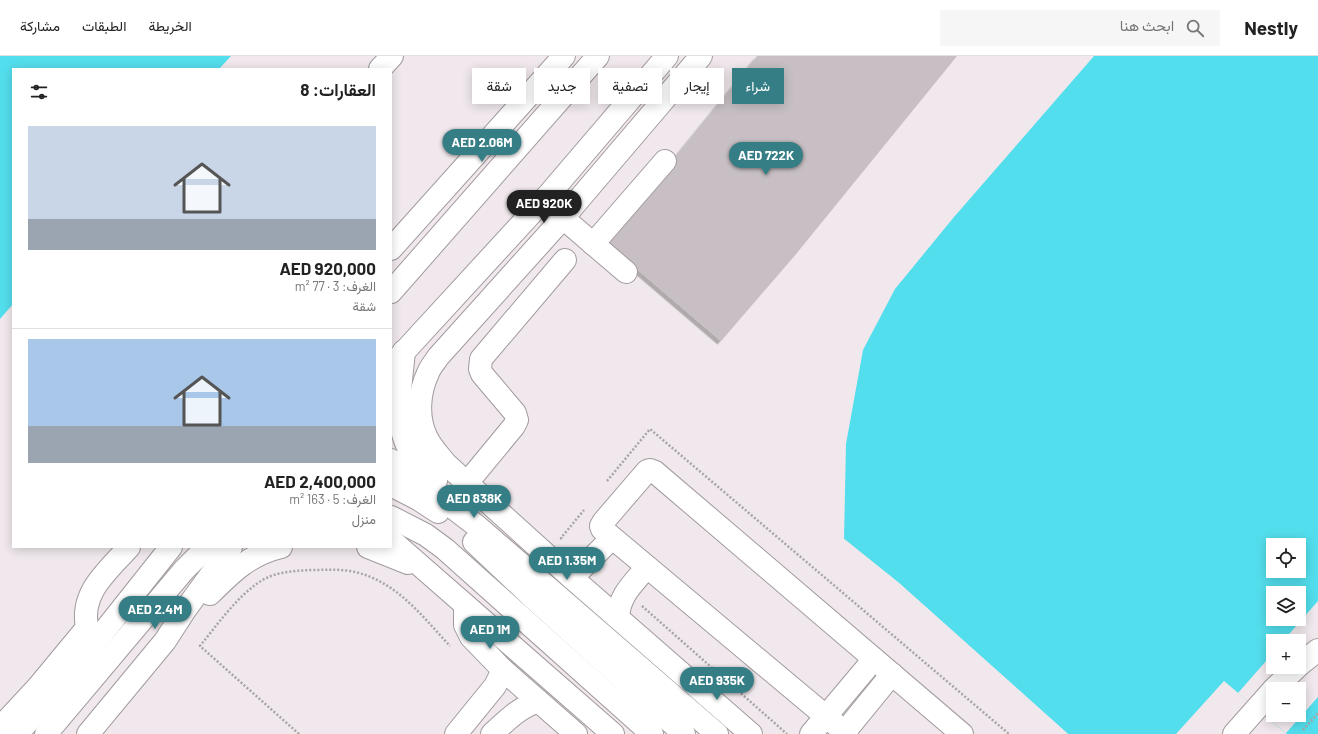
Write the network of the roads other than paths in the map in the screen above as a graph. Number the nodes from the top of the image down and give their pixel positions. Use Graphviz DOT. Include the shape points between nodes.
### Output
graph roads {
  1 [pos="392,56"];
  2 [pos="564,56"];
  3 [pos="598,56"];
  4 [pos="667,56"];
  5 [pos="701,56"];
  6 [pos="381,68"];
  7 [pos="665,161"];
  8 [pos="563,218"];
  9 [pos="593,244"];
  10 [pos="392,248"];
  11 [pos="565,260"];
  12 [pos="626,272"];
  13 [pos="392,291"];
  14 [pos="398,358"];
  15 [pos="392,461"];
  16 [pos="467,483"];
  17 [pos="392,486"];
  18 [pos="392,518"];
  19 [pos="478,527"];
  20 [pos="612,538"];
  21 [pos="392,541"];
  22 [pos="128,548"];
  23 [pos="151,548"];
  24 [pos="170,548"];
  25 [pos="206,548"];
  26 [pos="230,548"];
  27 [pos="278,548"];
  28 [pos="371,548"];
  29 [pos="647,567"];
  30 [pos="425,571"];
  31 [pos="572,578"];
  32 [pos="465,605"];
  33 [pos="185,610"];
  34 [pos="618,618"];
  35 [pos="87,627"];
  36 [pos="1318,650"];
  37 [pos="874,659"];
  38 [pos="1306,660"];
  39 [pos="503,670"];
  40 [pos="892,674"];
  41 [pos="1290,674"];
  42 [pos="1282,682"];
  43 [pos="74,685"];
  44 [pos="1266,699"];
  45 [pos="538,700"];
  46 [pos="695,716"];
  47 [pos="826,716"];
  48 [pos="100,726"];
  49 [pos="743,727"];
  50 [pos="0,728"];
  51 [pos="845,733"];
  52 [pos="17,734"];
  53 [pos="46,734"];
  54 [pos="88,734"];
  55 [pos="456,734"];
  56 [pos="492,734"];
  57 [pos="576,734"];
  58 [pos="613,734"];
  59 [pos="652,734"];
  60 [pos="684,734"];
  61 [pos="716,734"];
  62 [pos="811,734"];
  63 [pos="962,734"];
  64 [pos="1234,734"];
  1 -- 6 [label="street"];
  2 -- 10 [label="street"];
  3 -- 13 [label="street"];
  4 -- 14 [label="street" via="550,193"];
  5 -- 8 [label="street"];
  7 -- 9 [label="street"];
  8 -- 9 [label="street"];
  8 -- 16 [label="street" via="438,357 428,372 420,406 426,436 446,464"];
  9 -- 12 [label="street"];
  11 -- 16 [label="street" via="481,359 482,374 515,413 517,420"];
  14 -- 19 [label="street" via="399,415 407,444 426,471 466,506"];
  15 -- 19 [label="street"];
  16 -- 31 [label="street"];
  17 -- 60 [label="street" via="442,515"];
  18 -- 59 [label="street" via="426,535 445,549"];
  19 -- 46 [label="street"];
  20 -- 29 [label="street"];
  20 -- 31 [label="street"];
  20 -- 37 [label="street" via="602,529 602,524 645,473 653,470"];
  21 -- 30 [label="street"];
  22 -- 35 [label="street" via="92,592 86,609"];
  23 -- 35 [label="street"];
  24 -- 43 [label="street"];
  25 -- 43 [label="street"];
  26 -- 33 [label="street"];
  27 -- 33 [label="street" via="253,558 234,570 203,600"];
  28 -- 30 [label="street"];
  29 -- 34 [label="street" via="621,600"];
  29 -- 47 [label="street"];
  30 -- 32 [label="street"];
  31 -- 34 [label="street"];
  32 -- 39 [label="street" via="464,619 468,632"];
  32 -- 58 [label="street"];
  33 -- 48 [label="street" via="165,641"];
  34 -- 49 [label="street"];
  35 -- 50 [label="street" via="38,687"];
  36 -- 38 [label="street"];
  37 -- 40 [label="street"];
  37 -- 47 [label="street"];
  39 -- 45 [label="street"];
  39 -- 55 [label="street" via="495,686"];
  40 -- 51 [label="street"];
  40 -- 63 [label="street"];
  41 -- 42 [label="street"];
  43 -- 52 [label="street"];
  43 -- 53 [label="street"];
  44 -- 64 [label="street"];
  45 -- 56 [label="street" via="516,712"];
  45 -- 57 [label="street"];
  46 -- 49 [label="street"];
  46 -- 61 [label="street"];
  47 -- 51 [label="street"];
  47 -- 62 [label="street"];
  48 -- 54 [label="street"];
}
